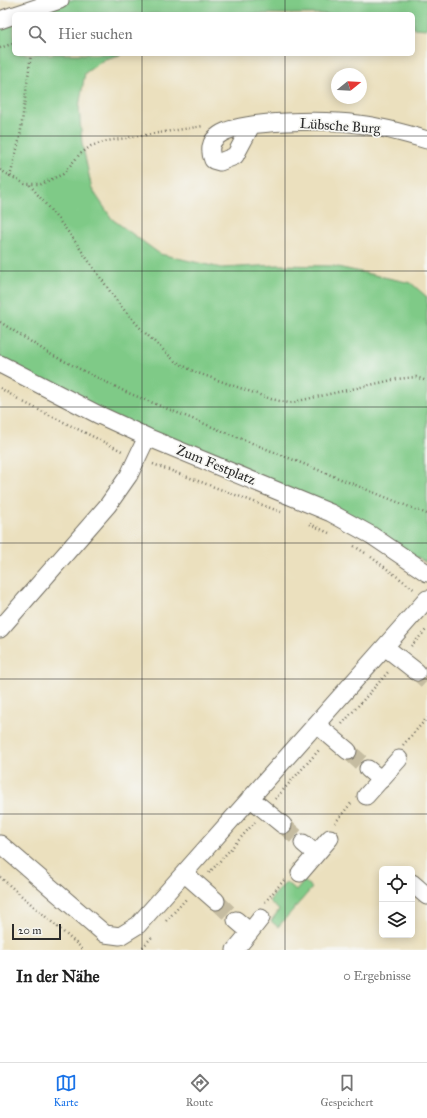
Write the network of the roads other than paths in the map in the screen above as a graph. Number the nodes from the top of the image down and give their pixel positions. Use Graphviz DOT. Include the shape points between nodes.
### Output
graph roads {
  1 [pos="60,0"];
  2 [pos="24,12"];
  3 [pos="12,16"];
  4 [pos="0,20"];
  5 [pos="251,126"];
  6 [pos="427,140"];
  7 [pos="0,364"];
  8 [pos="147,437"];
  9 [pos="427,573"];
  10 [pos="424,596"];
  11 [pos="0,629"];
  12 [pos="385,646"];
  13 [pos="417,672"];
  14 [pos="316,724"];
  15 [pos="348,751"];
  16 [pos="399,759"];
  17 [pos="366,796"];
  18 [pos="250,798"];
  19 [pos="283,825"];
  20 [pos="330,838"];
  21 [pos="303,843"];
  22 [pos="0,844"];
  23 [pos="316,854"];
  24 [pos="184,873"];
  25 [pos="300,873"];
  26 [pos="415,886"];
  27 [pos="427,896"];
  28 [pos="216,901"];
  29 [pos="261,918"];
  30 [pos="236,920"];
  31 [pos="250,932"];
  32 [pos="118,946"];
  33 [pos="235,950"];
  1 -- 2 [label="street"];
  3 -- 4 [label="street"];
  5 -- 6 [label="street, Lübsche Burg" via="320,121 392,130"];
  7 -- 8 [label="street, Zum Festplatz"];
  8 -- 9 [label="street, Zum Festplatz" via="331,513 371,535"];
  8 -- 11 [label="street" via="138,458 108,505"];
  10 -- 12 [label="street"];
  12 -- 13 [label="street"];
  12 -- 14 [label="street"];
  14 -- 15 [label="street"];
  14 -- 18 [label="street"];
  16 -- 17 [label="street" via="375,774"];
  18 -- 19 [label="street"];
  18 -- 24 [label="street"];
  20 -- 23 [label="street"];
  21 -- 23 [label="street"];
  22 -- 32 [label="street"];
  23 -- 25 [label="street"];
  24 -- 28 [label="street"];
  24 -- 32 [label="street"];
  26 -- 27 [label="street"];
  29 -- 31 [label="street"];
  30 -- 31 [label="street"];
  31 -- 33 [label="street"];
}
